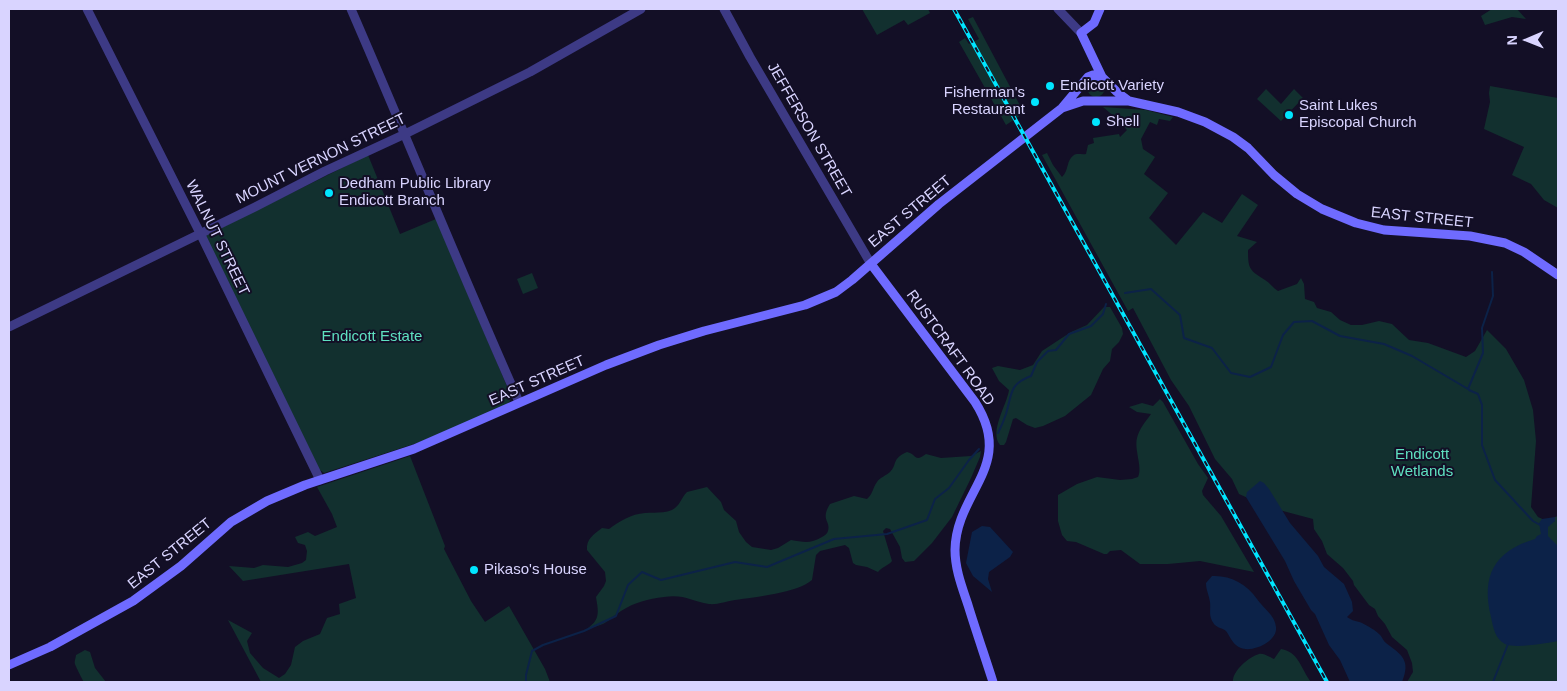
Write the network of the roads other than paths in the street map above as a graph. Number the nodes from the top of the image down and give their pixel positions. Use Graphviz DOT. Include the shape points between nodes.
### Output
graph roads {
  1 [pos="87,9"];
  2 [pos="351,9"];
  3 [pos="641,9"];
  4 [pos="724,9"];
  5 [pos="1058,9"];
  6 [pos="1100,9"];
  7 [pos="1081,33"];
  8 [pos="1092,56"];
  9 [pos="1105,80"];
  10 [pos="1085,81"];
  11 [pos="1129,100"];
  12 [pos="1090,101"];
  13 [pos="1101,101"];
  14 [pos="1062,108"];
  15 [pos="405,134"];
  16 [pos="200,233"];
  17 [pos="871,264"];
  18 [pos="1558,275"];
  19 [pos="9,327"];
  20 [pos="519,402"];
  21 [pos="320,480"];
  22 [pos="9,665"];
  23 [pos="993,682"];
  1 -- 16 [label="street, WALNUT STREET"];
  2 -- 15 [label="street"];
  3 -- 15 [label="street, MOUNT VERNON STREET" via="554,59"];
  4 -- 17 [label="street, JEFFERSON STREET"];
  5 -- 7 [label="street"];
  6 -- 7 [label="main road" via="1094,23"];
  7 -- 8 [label="main road"];
  8 -- 9 [label="main road"];
  8 -- 10 [label="main road" via="1091,70"];
  9 -- 10 [label="main road" via="1093,75"];
  9 -- 11 [label="main road, EAST STREET"];
  9 -- 13 [label="main road" via="1108,92"];
  10 -- 12 [label="main road" via="1082,91"];
  10 -- 14 [label="main road, EAST STREET"];
  11 -- 13 [label="main road, EAST STREET"];
  11 -- 18 [label="main road, EAST STREET" via="1178,112 1233,137 1297,194 1347,220 1384,230 1451,234 1504,243"];
  12 -- 13 [label="main road"];
  12 -- 14 [label="main road, EAST STREET"];
  14 -- 17 [label="main road, EAST STREET" via="939,204"];
  15 -- 16 [label="street, MOUNT VERNON STREET"];
  15 -- 20 [label="street"];
  16 -- 19 [label="street, MOUNT VERNON STREET"];
  16 -- 21 [label="street, WALNUT STREET"];
  17 -- 20 [label="main road, EAST STREET" via="844,286 815,302 659,346"];
  17 -- 23 [label="main road, RUSTCRAFT ROAD" via="975,402 987,425 989,457 960,523 955,555"];
  20 -- 21 [label="main road, EAST STREET" via="414,448"];
  21 -- 22 [label="main road, EAST STREET" via="267,501 231,522 181,566 133,600 50,647"];
}
